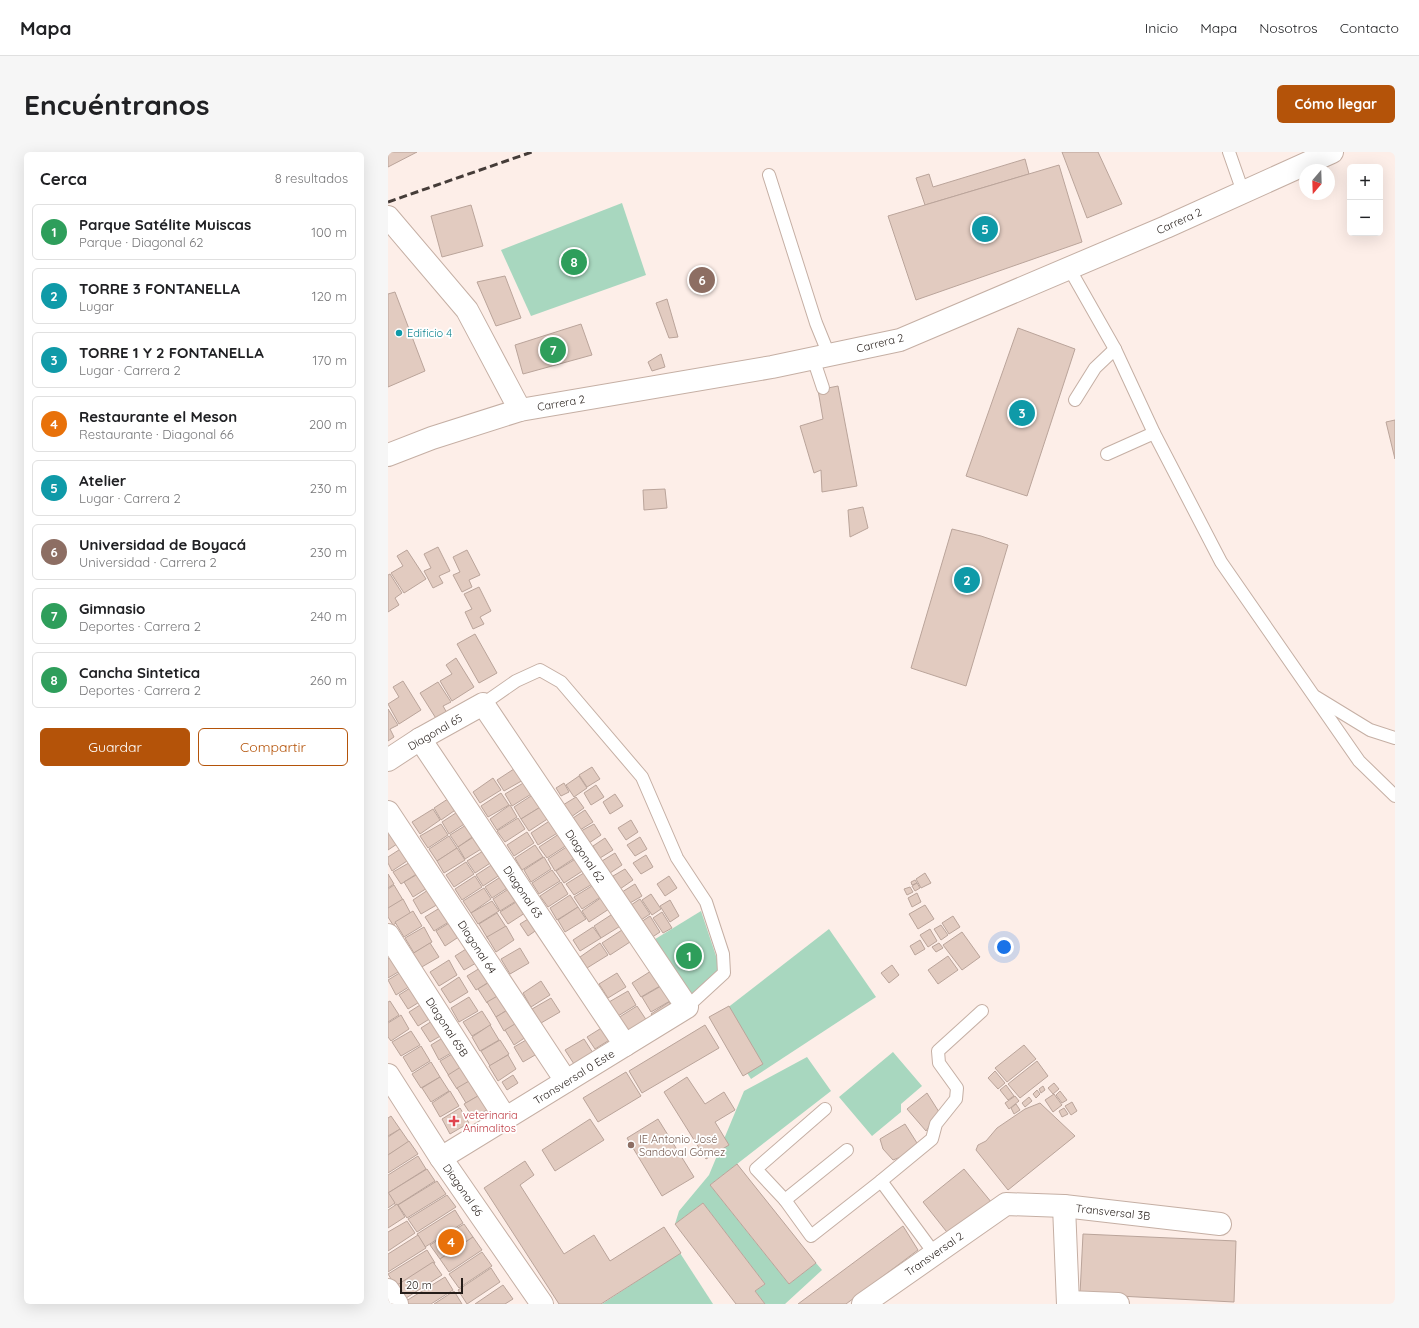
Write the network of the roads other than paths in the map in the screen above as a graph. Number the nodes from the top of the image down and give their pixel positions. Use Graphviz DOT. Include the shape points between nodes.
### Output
graph roads {
  1 [pos="1229,152"];
  2 [pos="1332,152"];
  3 [pos="769,175"];
  4 [pos="1243,192"];
  5 [pos="388,217"];
  6 [pos="1069,268"];
  7 [pos="1115,349"];
  8 [pos="821,357"];
  9 [pos="823,388"];
  10 [pos="1075,400"];
  11 [pos="520,410"];
  12 [pos="1154,433"];
  13 [pos="394,453"];
  14 [pos="1107,454"];
  15 [pos="1311,694"];
  16 [pos="483,704"];
  17 [pos="1395,738"];
  18 [pos="420,739"];
  19 [pos="388,760"];
  20 [pos="1395,796"];
  21 [pos="388,812"];
  22 [pos="388,935"];
  23 [pos="687,1007"];
  24 [pos="982,1011"];
  25 [pos="625,1045"];
  26 [pos="388,1075"];
  27 [pos="566,1082"];
  28 [pos="825,1109"];
  29 [pos="506,1119"];
  30 [pos="847,1150"];
  31 [pos="441,1158"];
  32 [pos="881,1181"];
  33 [pos="785,1200"];
  34 [pos="1006,1204"];
  35 [pos="1064,1206"];
  36 [pos="1220,1224"];
  37 [pos="934,1253"];
  38 [pos="388,1290"];
  39 [pos="538,1302"];
  40 [pos="1068,1303"];
  41 [pos="397,1304"];
  42 [pos="862,1304"];
  43 [pos="1118,1304"];
  1 -- 4 [label="lane"];
  2 -- 4 [label="street, Carrera 2"];
  3 -- 8 [label="lane" via="816,323"];
  4 -- 6 [label="street, Carrera 2"];
  5 -- 11 [label="street" via="467,310"];
  6 -- 7 [label="lane"];
  6 -- 8 [label="street, Carrera 2" via="900,340"];
  7 -- 10 [label="lane" via="1095,368"];
  7 -- 12 [label="lane"];
  8 -- 9 [label="lane"];
  8 -- 11 [label="street, Carrera 2"];
  11 -- 13 [label="street, Carrera 2"];
  12 -- 14 [label="lane"];
  12 -- 15 [label="lane" via="1221,562"];
  15 -- 17 [label="lane" via="1370,730"];
  15 -- 20 [label="lane" via="1359,760"];
  16 -- 18 [label="street, Diagonal 65"];
  16 -- 23 [label="street, Diagonal 62"];
  16 -- 23 [label="lane" via="516,681 540,670 561,682 642,777 677,858 706,902 723,954 724,973"];
  18 -- 19 [label="street, Diagonal 65"];
  18 -- 25 [label="street, Diagonal 63"];
  21 -- 27 [label="street, Diagonal 64"];
  22 -- 29 [label="street, Diagonal 65B"];
  23 -- 25 [label="street, Transversal 0 Este"];
  24 -- 32 [label="lane" via="938,1052 939,1063 957,1088 956,1099 936,1124 932,1139"];
  25 -- 27 [label="street, Transversal 0 Este"];
  26 -- 31 [label="street, Diagonal 66"];
  27 -- 29 [label="street, Transversal 0 Este"];
  28 -- 33 [label="lane" via="756,1169"];
  29 -- 31 [label="street, Transversal 0 Este"];
  30 -- 33 [label="lane"];
  31 -- 39 [label="street, Diagonal 66"];
  32 -- 33 [label="lane" via="812,1236"];
  32 -- 37 [label="lane"];
  34 -- 35 [label="street, Transversal 3B"];
  34 -- 37 [label="street, Transversal 2"];
  35 -- 36 [label="street, Transversal 3B"];
  35 -- 40 [label="street"];
  37 -- 42 [label="street, Transversal 2"];
  38 -- 41 [label="street"];
  40 -- 43 [label="street"];
}
